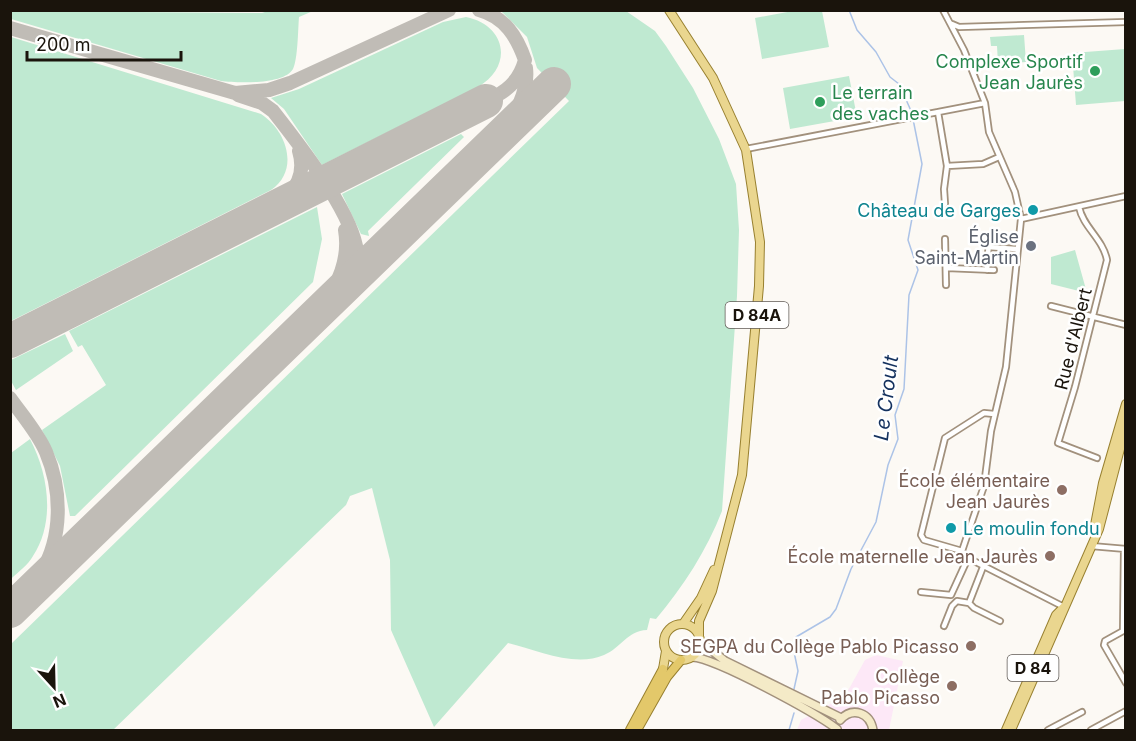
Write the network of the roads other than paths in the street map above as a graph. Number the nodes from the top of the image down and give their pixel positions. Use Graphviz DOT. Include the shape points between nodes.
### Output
graph roads {
  1 [pos="669,10"];
  2 [pos="943,10"];
  3 [pos="1125,22"];
  4 [pos="952,24"];
  5 [pos="985,103"];
  6 [pos="938,112"];
  7 [pos="736,125"];
  8 [pos="746,150"];
  9 [pos="999,157"];
  10 [pos="946,166"];
  11 [pos="750,173"];
  12 [pos="1125,196"];
  13 [pos="945,204"];
  14 [pos="1079,207"];
  15 [pos="1021,219"];
  16 [pos="945,239"];
  17 [pos="989,240"];
  18 [pos="988,247"];
  19 [pos="1017,249"];
  20 [pos="947,268"];
  21 [pos="987,270"];
  22 [pos="994,270"];
  23 [pos="946,285"];
  24 [pos="1051,306"];
  25 [pos="1093,316"];
  26 [pos="1125,325"];
  27 [pos="1125,404"];
  28 [pos="994,414"];
  29 [pos="1125,426"];
  30 [pos="1097,458"];
  31 [pos="1094,537"];
  32 [pos="1091,546"];
  33 [pos="1125,549"];
  34 [pos="723,550"];
  35 [pos="962,550"];
  36 [pos="968,558"];
  37 [pos="983,567"];
  38 [pos="921,592"];
  39 [pos="969,603"];
  40 [pos="1064,608"];
  41 [pos="1000,621"];
  42 [pos="683,624"];
  43 [pos="944,626"];
  44 [pos="700,638"];
  45 [pos="666,651"];
  46 [pos="692,657"];
  47 [pos="681,660"];
  48 [pos="663,669"];
  49 [pos="1125,683"];
  50 [pos="1125,711"];
  51 [pos="1082,712"];
  52 [pos="842,718"];
  53 [pos="630,730"];
  54 [pos="637,730"];
  55 [pos="837,730"];
  56 [pos="873,730"];
  57 [pos="1006,730"];
  58 [pos="1011,730"];
  59 [pos="1048,730"];
  60 [pos="1090,730"];
  1 -- 7 [label="main road, D 84A" via="709,69"];
  2 -- 4 [label="street"];
  3 -- 4 [label="street" via="959,27"];
  4 -- 5 [label="street"];
  5 -- 6 [label="street"];
  5 -- 9 [label="street" via="989,132"];
  6 -- 8 [label="street"];
  6 -- 10 [label="street"];
  7 -- 8 [label="main road, D 84A"];
  7 -- 11 [label="main road, D 84A"];
  8 -- 11 [label="main road, D 84A"];
  9 -- 10 [label="street" via="983,164"];
  9 -- 15 [label="street" via="1015,192"];
  10 -- 13 [label="street"];
  11 -- 34 [label="main road, D 84A" via="759,232 759,286 742,475"];
  12 -- 14 [label="street"];
  14 -- 15 [label="street"];
  14 -- 25 [label="street, Rue d'Albert" via="1102,244 1107,260"];
  15 -- 19 [label="street"];
  16 -- 20 [label="street"];
  17 -- 18 [label="street"];
  18 -- 19 [label="street"];
  18 -- 21 [label="street"];
  19 -- 28 [label="street" via="1006,367"];
  20 -- 21 [label="street"];
  20 -- 23 [label="street"];
  21 -- 22 [label="street"];
  24 -- 25 [label="street"];
  25 -- 26 [label="street"];
  25 -- 30 [label="street, Rue d'Albert" via="1058,443"];
  27 -- 31 [label="main road, D 84" via="1098,505"];
  28 -- 35 [label="street" via="984,486"];
  28 -- 35 [label="street" via="984,413 945,438 930,495 921,535 924,540"];
  29 -- 31 [label="main road, D 84"];
  31 -- 32 [label="main road, D 84"];
  32 -- 33 [label="street"];
  32 -- 40 [label="main road, D 84"];
  33 -- 49 [label="street" via="1123,631 1104,641 1104,645"];
  34 -- 42 [label="main road, D 84A" via="701,598"];
  34 -- 44 [label="main road, D 84A" via="699,621"];
  35 -- 36 [label="street"];
  36 -- 37 [label="street"];
  36 -- 38 [label="street" via="951,595"];
  37 -- 39 [label="street"];
  37 -- 40 [label="street"];
  39 -- 41 [label="street"];
  39 -- 43 [label="street" via="957,601"];
  40 -- 57 [label="main road, D 84" via="1056,615"];
  40 -- 58 [label="main road, D 84"];
  42 -- 44 [label="main road" via="693,628"];
  42 -- 45 [label="main road" via="668,631"];
  44 -- 46 [label="main road"];
  44 -- 52 [label="main road" via="725,661"];
  45 -- 47 [label="main road"];
  45 -- 48 [label="main road"];
  46 -- 47 [label="main road"];
  46 -- 55 [label="main road" via="711,661"];
  47 -- 54 [label="highway"];
  48 -- 53 [label="highway"];
  50 -- 60 [label="street"];
  51 -- 59 [label="street"];
  52 -- 55 [label="main road"];
  52 -- 56 [label="main road" via="848,713 859,713 869,719"];
}
